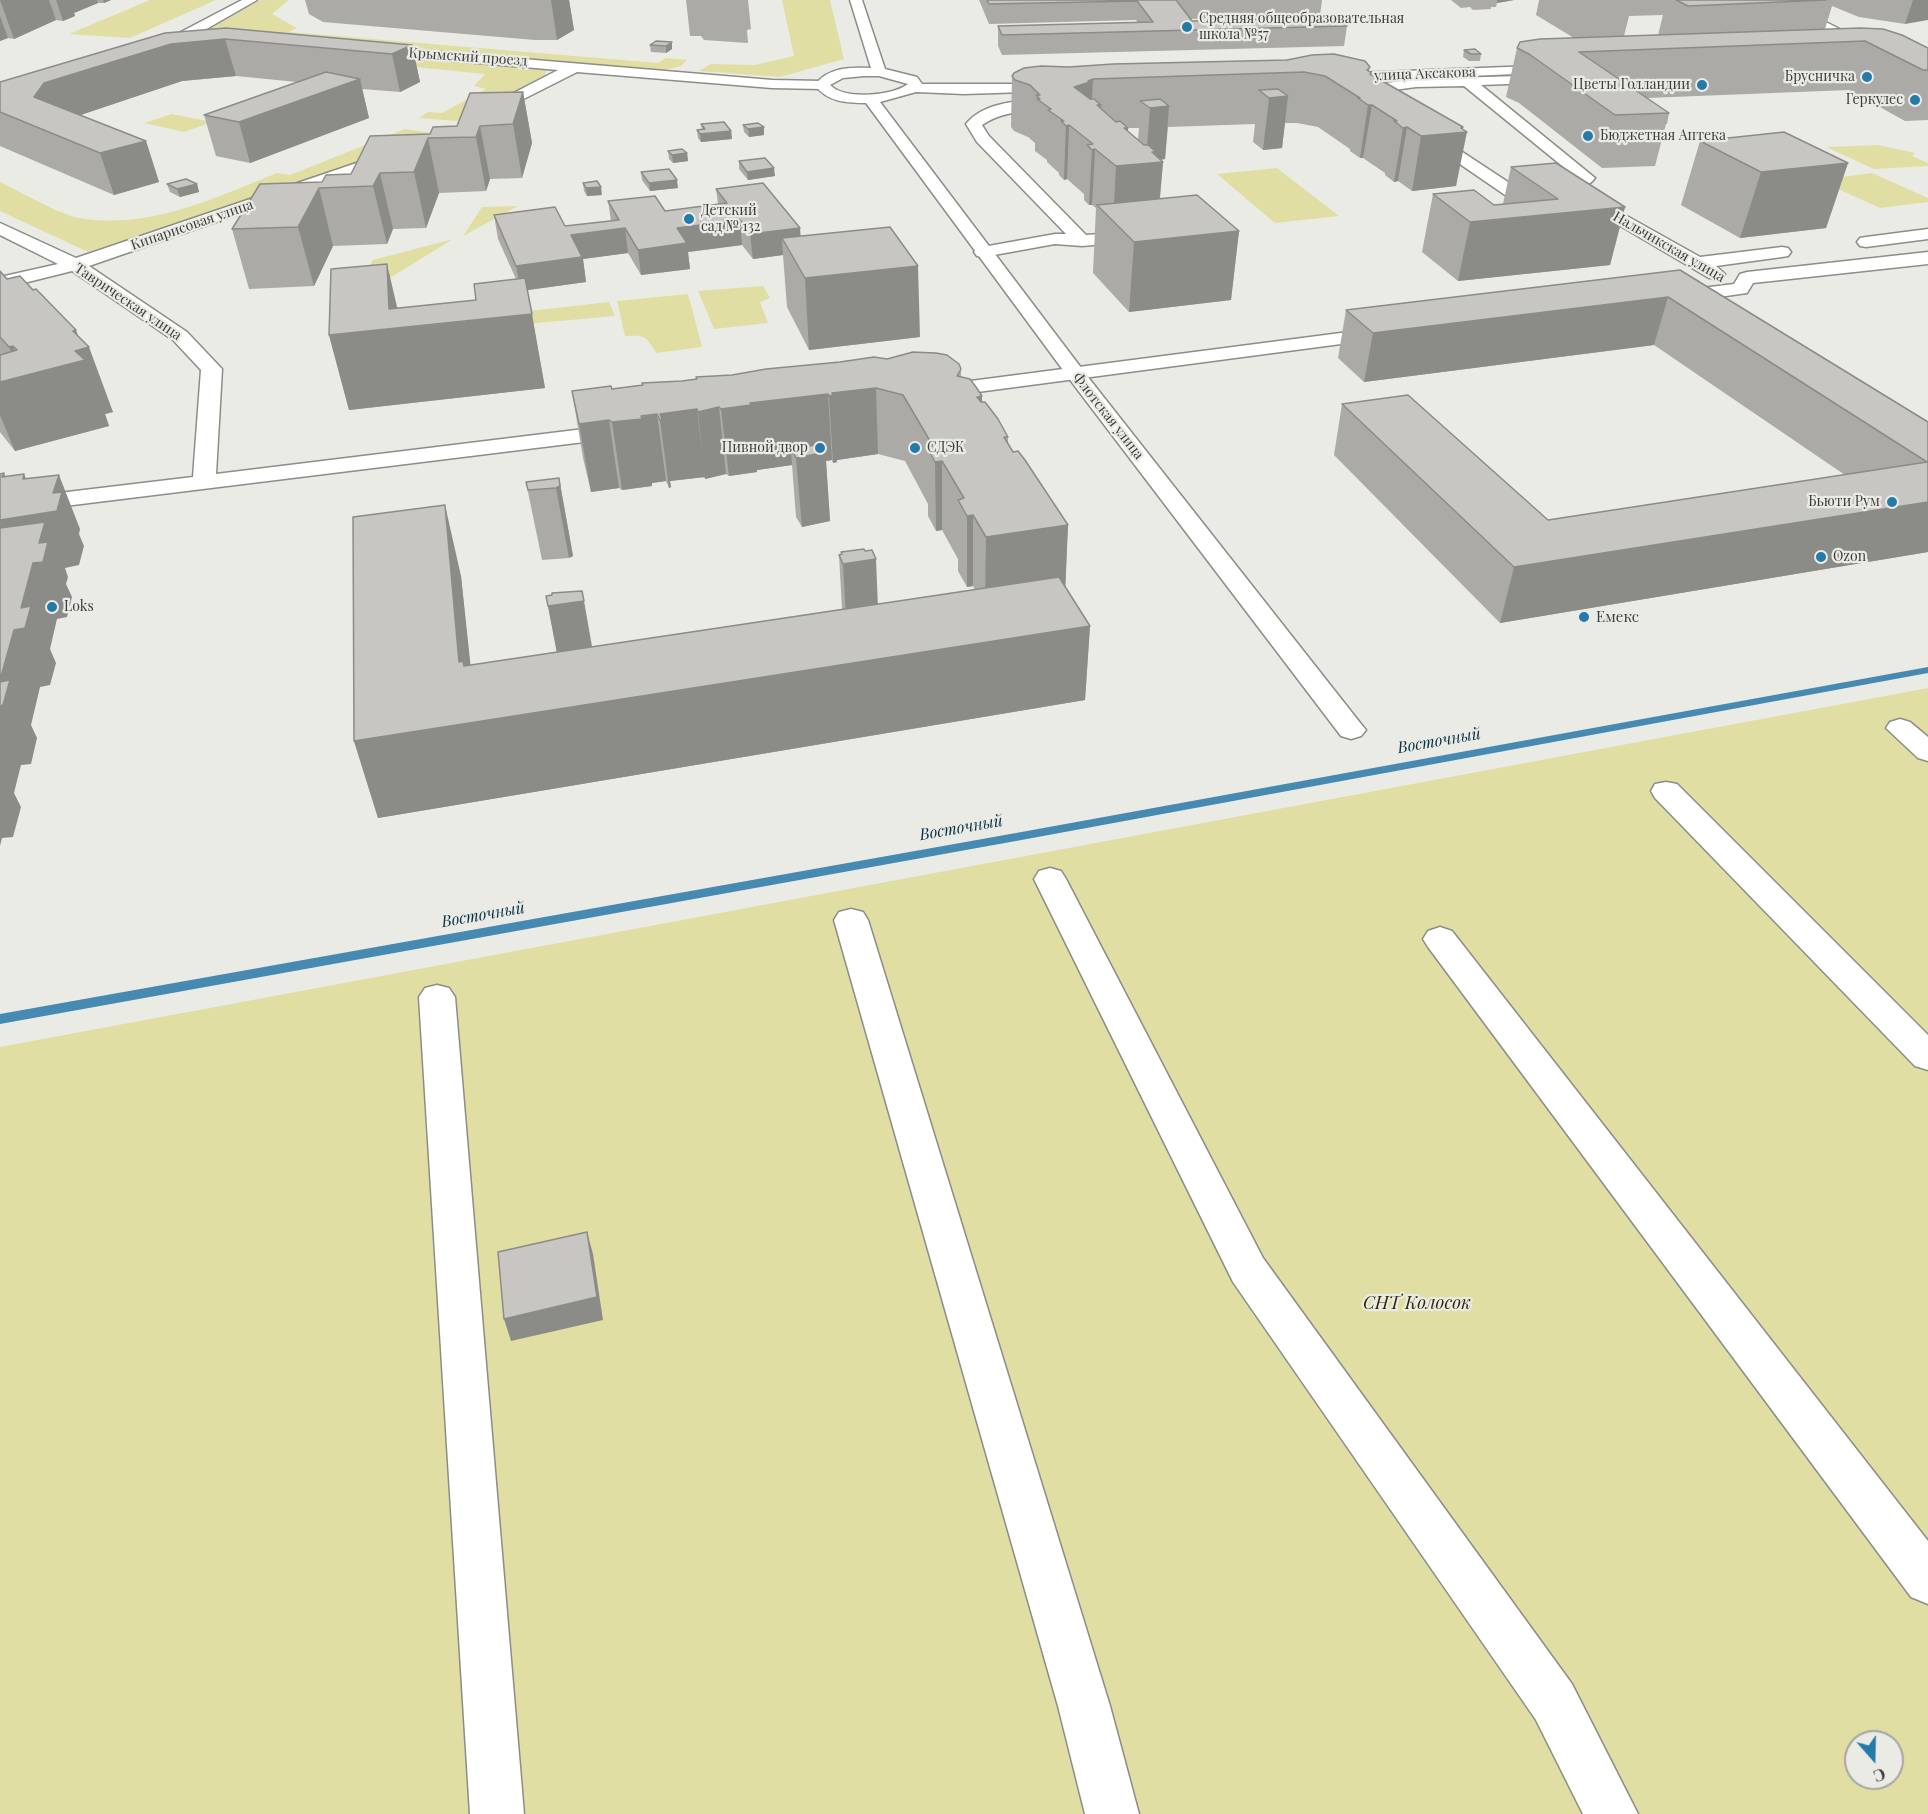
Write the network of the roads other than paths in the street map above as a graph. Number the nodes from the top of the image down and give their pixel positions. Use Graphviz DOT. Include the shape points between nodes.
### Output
graph roads {
  1 [pos="251,0"];
  2 [pos="856,0"];
  3 [pos="1781,0"];
  4 [pos="184,36"];
  5 [pos="209,38"];
  6 [pos="360,49"];
  7 [pos="143,51"];
  8 [pos="1900,58"];
  9 [pos="1853,59"];
  10 [pos="577,66"];
  11 [pos="1926,66"];
  12 [pos="1886,70"];
  13 [pos="879,72"];
  14 [pos="1317,79"];
  15 [pos="1467,81"];
  16 [pos="822,85"];
  17 [pos="1076,87"];
  18 [pos="914,88"];
  19 [pos="1359,91"];
  20 [pos="1326,93"];
  21 [pos="871,99"];
  22 [pos="1068,103"];
  23 [pos="1379,104"];
  24 [pos="471,121"];
  25 [pos="1408,123"];
  26 [pos="410,148"];
  27 [pos="1567,187"];
  28 [pos="0,228"];
  29 [pos="1160,234"];
  30 [pos="1928,234"];
  31 [pos="1082,241"];
  32 [pos="1848,244"];
  33 [pos="1801,250"];
  34 [pos="983,252"];
  35 [pos="1928,258"];
  36 [pos="1697,263"];
  37 [pos="75,265"];
  38 [pos="0,283"];
  39 [pos="1740,289"];
  40 [pos="1653,300"];
  41 [pos="1407,331"];
  42 [pos="1075,373"];
  43 [pos="910,395"];
  44 [pos="642,429"];
  45 [pos="204,481"];
  46 [pos="0,507"];
  47 [pos="1900,728"];
  48 [pos="1351,730"];
  49 [pos="1928,752"];
  50 [pos="1666,791"];
  51 [pos="1050,879"];
  52 [pos="851,920"];
  53 [pos="1440,939"];
  54 [pos="437,997"];
  55 [pos="1928,1057"];
  56 [pos="1928,1580"];
  57 [pos="497,1814"];
  58 [pos="1112,1814"];
  59 [pos="1611,1814"];
  1 -- 4 [label="street"];
  2 -- 13 [label="street"];
  3 -- 8 [label="street" via="1866,48"];
  4 -- 5 [label="street"];
  4 -- 7 [label="street"];
  6 -- 10 [label="street, Крымский проезд"];
  8 -- 9 [label="street"];
  8 -- 11 [label="street"];
  10 -- 16 [label="street, Крымский проезд"];
  10 -- 24 [label="street"];
  11 -- 12 [label="street"];
  13 -- 16 [label="street" via="840,75"];
  13 -- 18 [label="street" via="912,80"];
  14 -- 15 [label="street, улица Аксакова" via="1573,73"];
  15 -- 19 [label="street"];
  15 -- 27 [label="street" via="1587,178"];
  16 -- 21 [label="street" via="824,90 840,96"];
  17 -- 18 [label="street"];
  18 -- 21 [label="street"];
  19 -- 20 [label="street"];
  19 -- 23 [label="street"];
  21 -- 34 [label="street, Флотская улица"];
  22 -- 31 [label="street" via="1021,105 990,112 974,124 983,139"];
  25 -- 27 [label="street" via="1514,193"];
  26 -- 37 [label="street, Кипарисовая улица" via="380,162"];
  27 -- 36 [label="street, Нальчикская улица"];
  28 -- 37 [label="street, Таврическая улица"];
  29 -- 31 [label="street"];
  30 -- 32 [label="street"];
  31 -- 34 [label="street" via="1055,239"];
  33 -- 36 [label="street"];
  34 -- 42 [label="street, Флотская улица"];
  35 -- 39 [label="street" via="1747,278"];
  36 -- 39 [label="street, Нальчикская улица"];
  37 -- 38 [label="street, Кипарисовая улица"];
  37 -- 45 [label="street, Таврическая улица" via="180,336 212,369"];
  39 -- 40 [label="street"];
  41 -- 42 [label="street"];
  42 -- 43 [label="street"];
  42 -- 48 [label="street, Флотская улица"];
  44 -- 45 [label="street"];
  45 -- 46 [label="street"];
  47 -- 49 [label="street"];
  50 -- 55 [label="street"];
  51 -- 59 [label="street" via="1248,1270 1554,1702"];
  52 -- 58 [label="street" via="1084,1706"];
  53 -- 56 [label="street"];
  54 -- 57 [label="street"];
}
